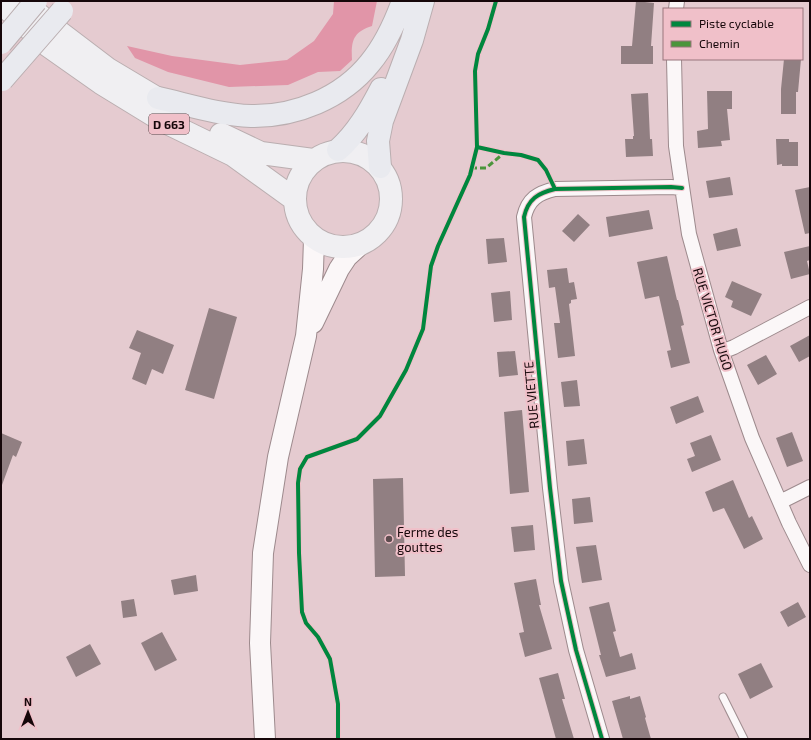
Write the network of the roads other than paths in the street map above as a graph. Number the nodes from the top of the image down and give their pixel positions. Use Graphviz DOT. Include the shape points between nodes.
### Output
graph roads {
  1 [pos="23,1"];
  2 [pos="36,1"];
  3 [pos="404,1"];
  4 [pos="423,1"];
  5 [pos="1,3"];
  6 [pos="67,6"];
  7 [pos="1,43"];
  8 [pos="674,60"];
  9 [pos="2,80"];
  10 [pos="158,98"];
  11 [pos="338,150"];
  12 [pos="313,160"];
  13 [pos="380,168"];
  14 [pos="682,188"];
  15 [pos="294,199"];
  16 [pos="314,239"];
  17 [pos="360,244"];
  18 [pos="810,307"];
  19 [pos="306,336"];
  20 [pos="721,350"];
  21 [pos="810,487"];
  22 [pos="780,502"];
  23 [pos="810,565"];
  24 [pos="723,697"];
  25 [pos="265,739"];
  26 [pos="602,739"];
  27 [pos="744,739"];
  1 -- 10 [label="main road, D 663" via="108,69"];
  2 -- 7 [label="highway, bridge"];
  3 -- 10 [label="highway" via="385,41 370,64 346,86 302,109 279,114 240,115"];
  3 -- 11 [label="highway" via="399,40 382,88 361,125"];
  4 -- 13 [label="highway" via="412,40 382,121 378,141"];
  5 -- 15 [label="main road, D 663" via="47,45 101,83 163,121 233,155"];
  6 -- 9 [label="highway, bridge"];
  8 -- 14 [label="street, RUE VICTOR HUGO" via="676,146"];
  10 -- 12 [label="main road, D 663" via="185,115 261,153"];
  11 -- 12 [label="main road"];
  11 -- 13 [label="main road" via="356,152 369,158"];
  12 -- 15 [label="main road" via="302,171 296,184"];
  13 -- 17 [label="main road" via="388,181 392,196 390,211 373,237"];
  14 -- 20 [label="street, RUE VICTOR HUGO" via="689,234"];
  14 -- 26 [label="street, RUE VIETTE" via="555,189 542,192 533,198 526,208 524,217 561,582 576,650"];
  15 -- 16 [label="main road" via="296,214 303,228"];
  16 -- 17 [label="main road" via="329,246 344,248"];
  16 -- 19 [label="main road"];
  17 -- 19 [label="main road" via="339,269"];
  18 -- 20 [label="street" via="734,347"];
  19 -- 25 [label="main road" via="278,457 263,552 260,643"];
  20 -- 22 [label="street, RUE VICTOR HUGO" via="752,438"];
  21 -- 22 [label="street"];
  22 -- 23 [label="street, RUE VICTOR HUGO"];
  24 -- 27 [label="lane"];
}
